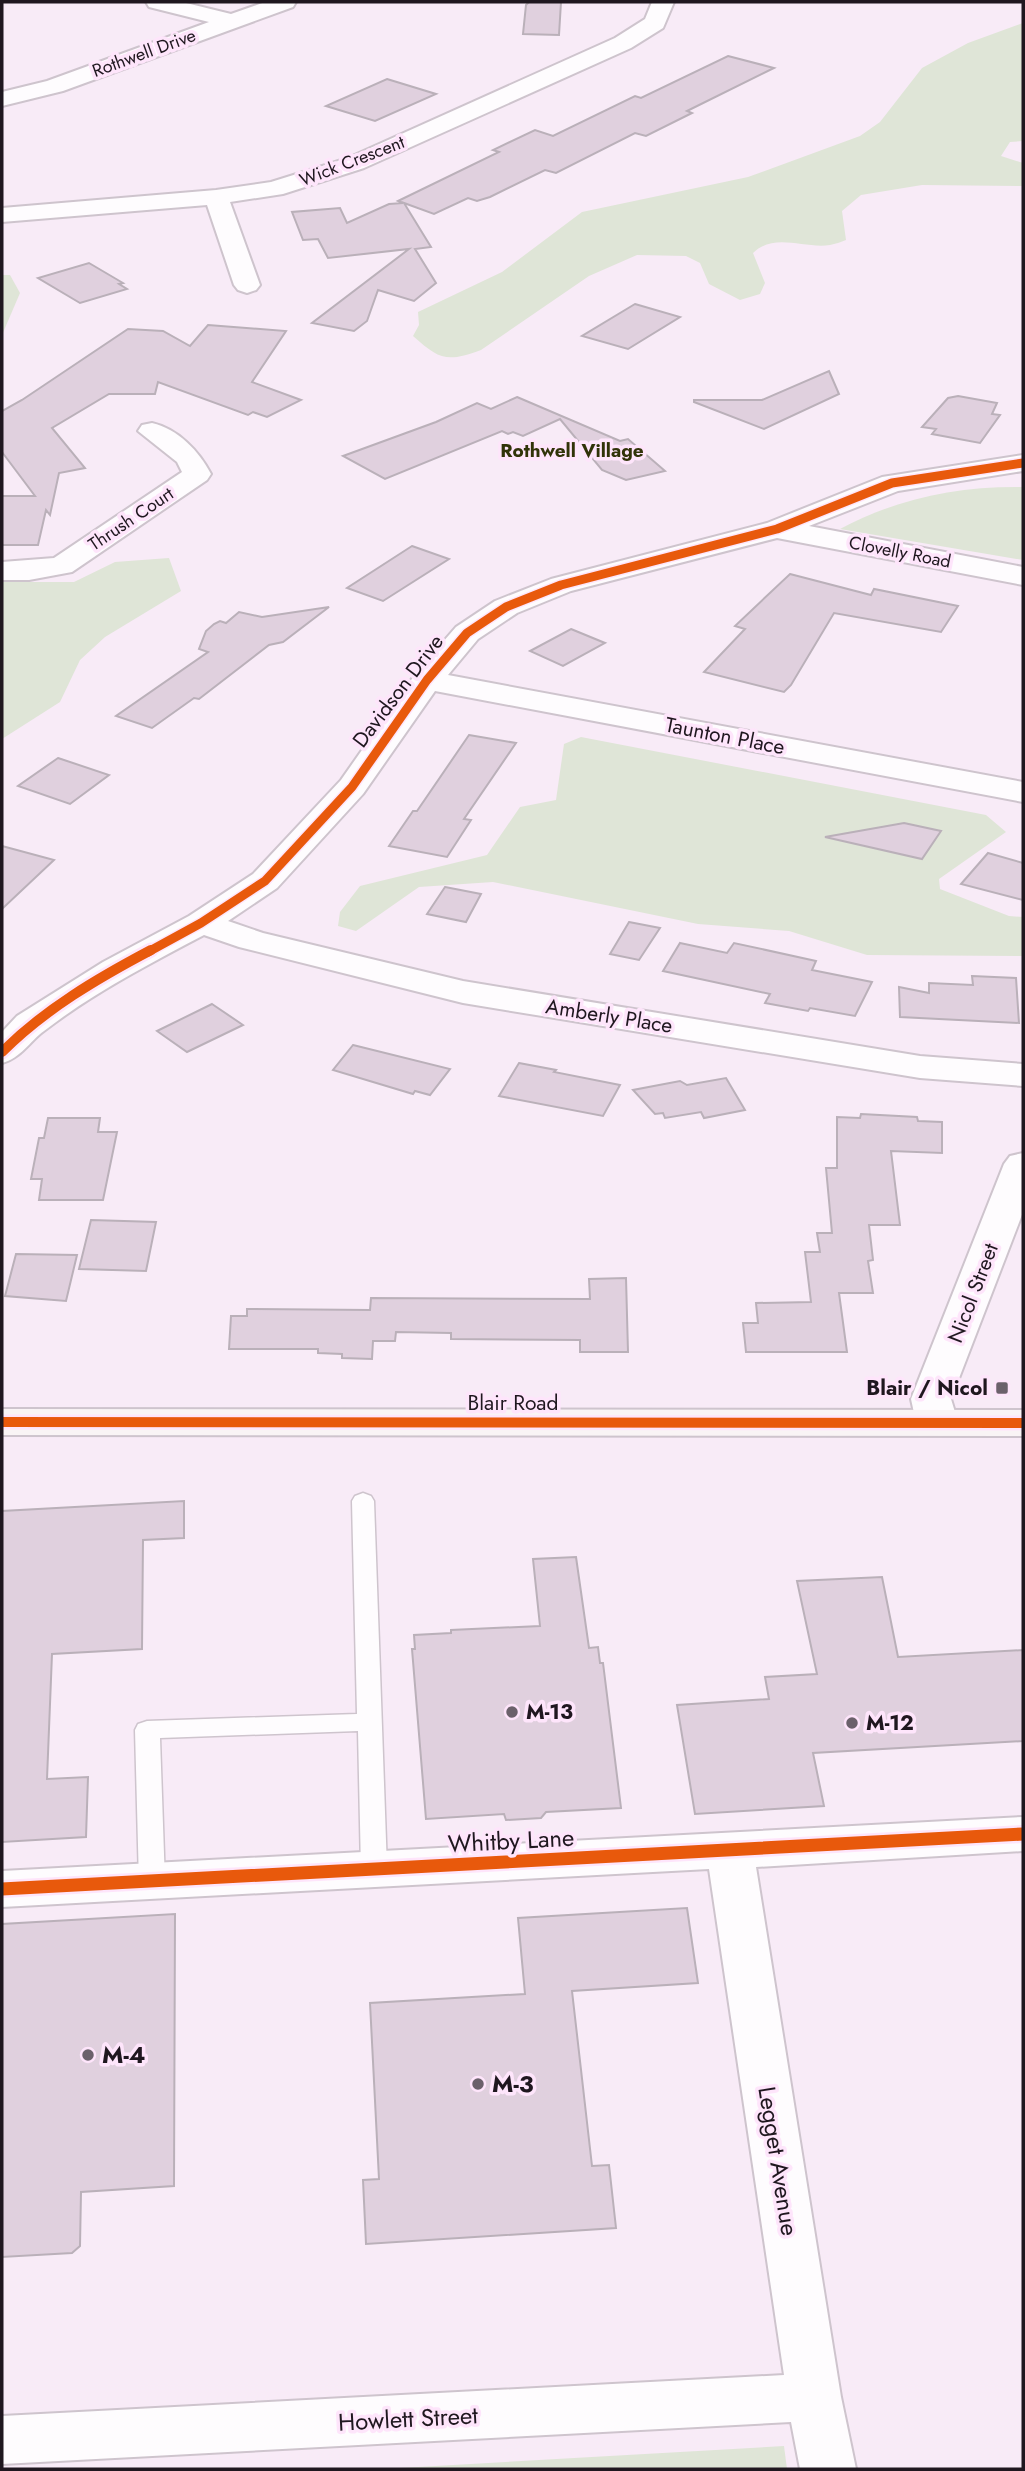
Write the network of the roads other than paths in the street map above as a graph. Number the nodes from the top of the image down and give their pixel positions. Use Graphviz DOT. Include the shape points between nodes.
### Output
graph roads {
  1 [pos="157,2"];
  2 [pos="285,2"];
  3 [pos="663,2"];
  4 [pos="231,21"];
  5 [pos="2,99"];
  6 [pos="216,197"];
  7 [pos="2,215"];
  8 [pos="247,285"];
  9 [pos="152,431"];
  10 [pos="1023,463"];
  11 [pos="777,529"];
  12 [pos="2,571"];
  13 [pos="1023,576"];
  14 [pos="428,680"];
  15 [pos="1023,792"];
  16 [pos="201,923"];
  17 [pos="2,1052"];
  18 [pos="1023,1075"];
  19 [pos="1023,1164"];
  20 [pos="2,1422"];
  21 [pos="937,1422"];
  22 [pos="1023,1423"];
  23 [pos="363,1501"];
  24 [pos="370,1722"];
  25 [pos="1023,1834"];
  26 [pos="730,1851"];
  27 [pos="374,1869"];
  28 [pos="152,1883"];
  29 [pos="2,1889"];
  30 [pos="814,2397"];
  31 [pos="2,2440"];
  32 [pos="828,2469"];
  1 -- 4 [label="street"];
  2 -- 4 [label="street, Rothwell Drive"];
  3 -- 6 [label="street, Wick Crescent" via="655,23 638,36 356,163 274,189"];
  4 -- 5 [label="street, Rothwell Drive" via="55,86"];
  6 -- 7 [label="street, Wick Crescent"];
  6 -- 8 [label="street"];
  9 -- 12 [label="street, Thrush Court" via="188,457 197,474 62,566"];
  10 -- 11 [label="street, Davidson Drive" via="891,483"];
  11 -- 13 [label="street, Clovelly Road"];
  11 -- 14 [label="street, Davidson Drive" via="561,585 506,607 467,632"];
  14 -- 15 [label="street, Taunton Place"];
  14 -- 16 [label="street, Davidson Drive" via="352,787 265,881"];
  16 -- 17 [label="street, Davidson Drive" via="104,976 30,1024"];
  16 -- 18 [label="street, Amberly Place" via="251,940 463,992 920,1067"];
  19 -- 21 [label="street, Nicol Street" via="931,1398"];
  20 -- 21 [label="street, Blair Road"];
  21 -- 22 [label="street, Blair Road"];
  23 -- 24 [label="lane"];
  24 -- 27 [label="lane"];
  24 -- 28 [label="lane" via="147,1730"];
  25 -- 26 [label="street, Whitby Lane"];
  26 -- 27 [label="street, Whitby Lane"];
  26 -- 30 [label="street, Legget Avenue"];
  27 -- 28 [label="street, Whitby Lane"];
  28 -- 29 [label="street, Whitby Lane"];
  30 -- 31 [label="street, Howlett Street"];
  30 -- 32 [label="street, Legget Avenue"];
}
